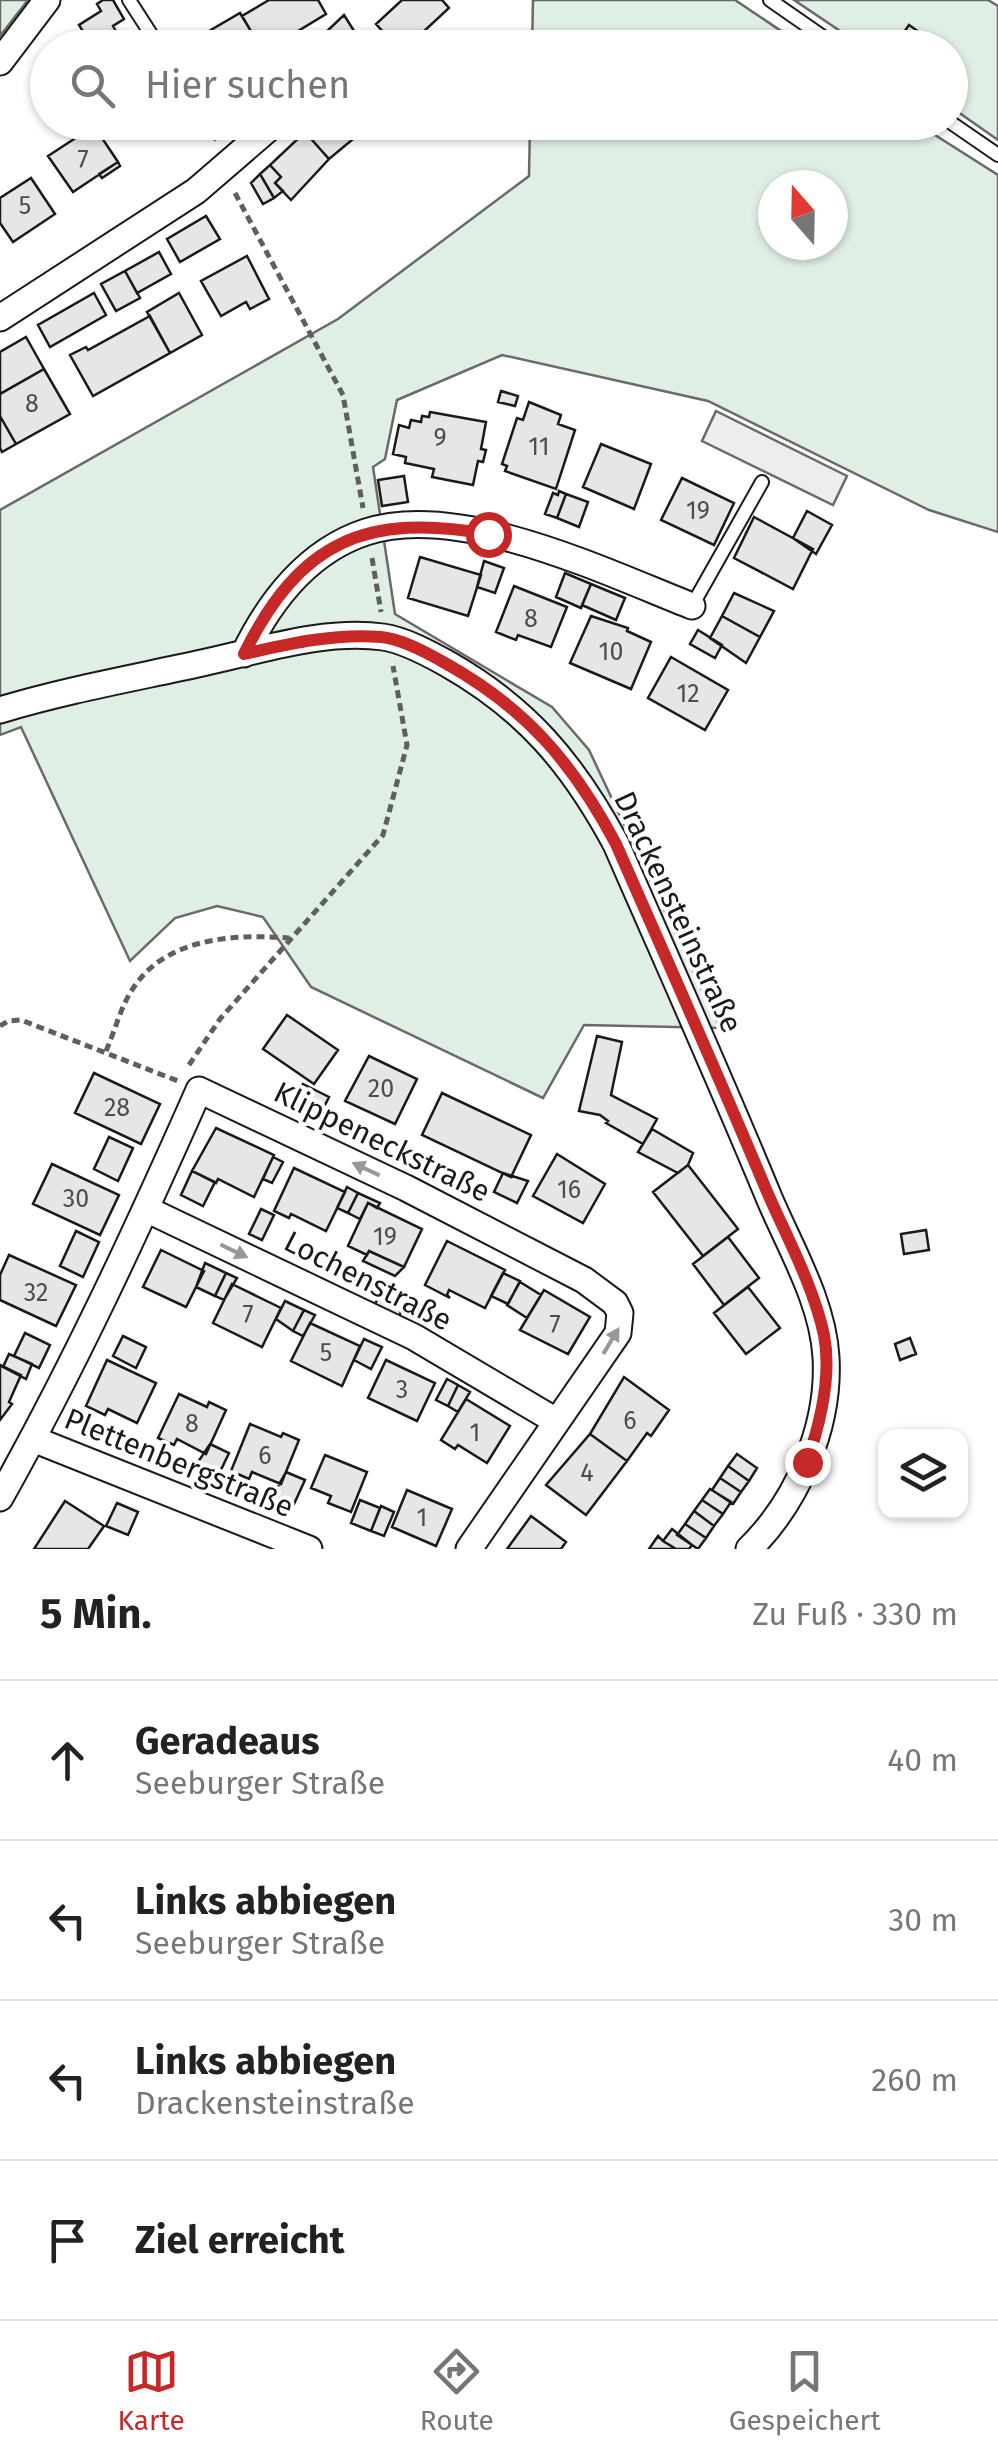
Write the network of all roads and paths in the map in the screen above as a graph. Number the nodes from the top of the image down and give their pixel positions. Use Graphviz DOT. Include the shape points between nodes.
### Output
graph roads {
  1 [pos="47,0"];
  2 [pos="129,0"];
  3 [pos="770,0"];
  4 [pos="148,30"];
  5 [pos="814,30"];
  6 [pos="0,62"];
  7 [pos="968,134"];
  8 [pos="255,140"];
  9 [pos="998,154"];
  10 [pos="196,191"];
  11 [pos="0,318"];
  12 [pos="762,482"];
  13 [pos="367,531"];
  14 [pos="692,606"];
  15 [pos="244,654"];
  16 [pos="0,710"];
  17 [pos="399,782"];
  18 [pos="290,938"];
  19 [pos="0,1026"];
  20 [pos="106,1052"];
  21 [pos="194,1078"];
  22 [pos="146,1209"];
  23 [pos="556,1421"];
  24 [pos="33,1439"];
  25 [pos="0,1498"];
  26 [pos="309,1549"];
  27 [pos="468,1549"];
  28 [pos="749,1549"];
  1 -- 6 [label="street"];
  2 -- 4 [label="lane"];
  3 -- 5 [label="lane"];
  7 -- 9 [label="lane"];
  8 -- 10 [label="street"];
  10 -- 11 [label="street"];
  10 -- 13 [label="path" via="206,204 236,193 343,396"];
  12 -- 14 [label="lane"];
  13 -- 14 [label="street" via="408,526 488,534 540,546"];
  13 -- 15 [label="street" via="303,569 261,619"];
  15 -- 16 [label="street, Drackensteinstraße"];
  15 -- 28 [label="street, Drackensteinstraße" via="352,636 386,637 428,653 538,730 591,796 746,1141 824,1336 822,1403 807,1462"];
  17 -- 18 [label="path" via="383,834"];
  18 -- 20 [label="path" via="226,938 168,955 131,990"];
  18 -- 21 [label="path" via="220,1019"];
  19 -- 20 [label="path" via="21,1020"];
  20 -- 21 [label="path"];
  21 -- 22 [label="street"];
  23 -- 21 [label="street, Klippeneckstraße, one-way" via="618,1333 615,1303 584,1280"];
  22 -- 23 [label="street, Lochenstraße, one-way" via="414,1338"];
  22 -- 24 [label="street"];
  23 -- 27 [label="street, Klippeneckstraße"];
  24 -- 25 [label="street, Plettenbergstraße"];
  24 -- 26 [label="street, Plettenbergstraße"];
}
